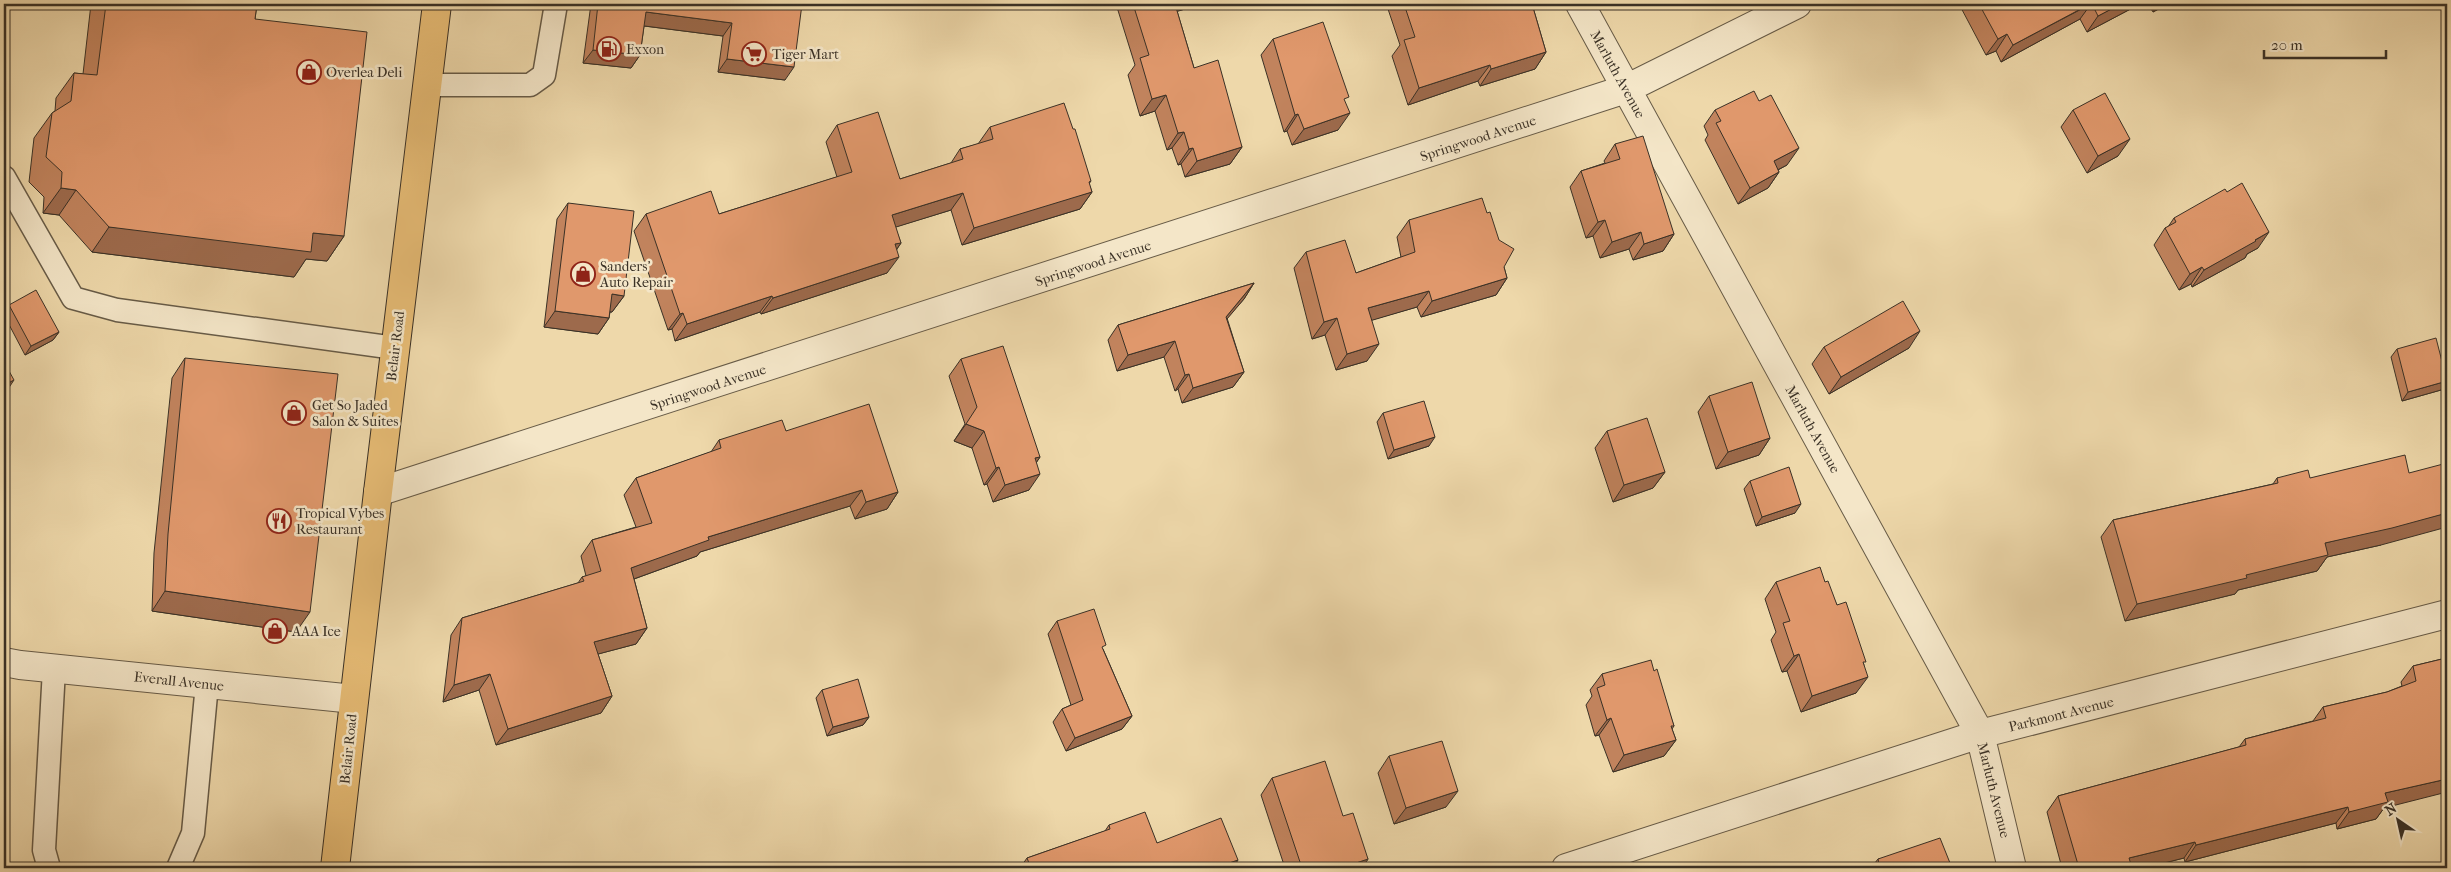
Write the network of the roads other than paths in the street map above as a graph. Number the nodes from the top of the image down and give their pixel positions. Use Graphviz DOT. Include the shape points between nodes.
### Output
graph roads {
  1 [pos="438,4"];
  2 [pos="556,4"];
  3 [pos="1580,4"];
  4 [pos="1797,4"];
  5 [pos="428,84"];
  6 [pos="1626,89"];
  7 [pos="4,177"];
  8 [pos="395,348"];
  9 [pos="378,492"];
  10 [pos="2447,614"];
  11 [pos="4,662"];
  12 [pos="54,669"];
  13 [pos="208,684"];
  14 [pos="354,699"];
  15 [pos="1980,734"];
  16 [pos="1577,867"];
  17 [pos="49,868"];
  18 [pos="178,868"];
  19 [pos="335,868"];
  20 [pos="2012,868"];
  1 -- 5 [label="main road, Belair Road"];
  2 -- 5 [label="lane" via="544,75 530,85"];
  3 -- 6 [label="street, Marluth Avenue"];
  4 -- 6 [label="street, Springwood Avenue"];
  5 -- 8 [label="main road, Belair Road"];
  6 -- 9 [label="street, Springwood Avenue"];
  6 -- 15 [label="street, Marluth Avenue"];
  7 -- 8 [label="lane" via="73,298 117,310"];
  8 -- 9 [label="main road, Belair Road"];
  9 -- 14 [label="main road, Belair Road"];
  10 -- 15 [label="street, Parkmont Avenue"];
  11 -- 12 [label="street, Everall Avenue"];
  12 -- 13 [label="street, Everall Avenue"];
  12 -- 17 [label="lane" via="44,850"];
  13 -- 14 [label="street, Everall Avenue"];
  13 -- 18 [label="lane" via="193,833"];
  14 -- 19 [label="main road, Belair Road"];
  15 -- 16 [label="street, Parkmont Avenue"];
  15 -- 20 [label="street, Marluth Avenue"];
}
